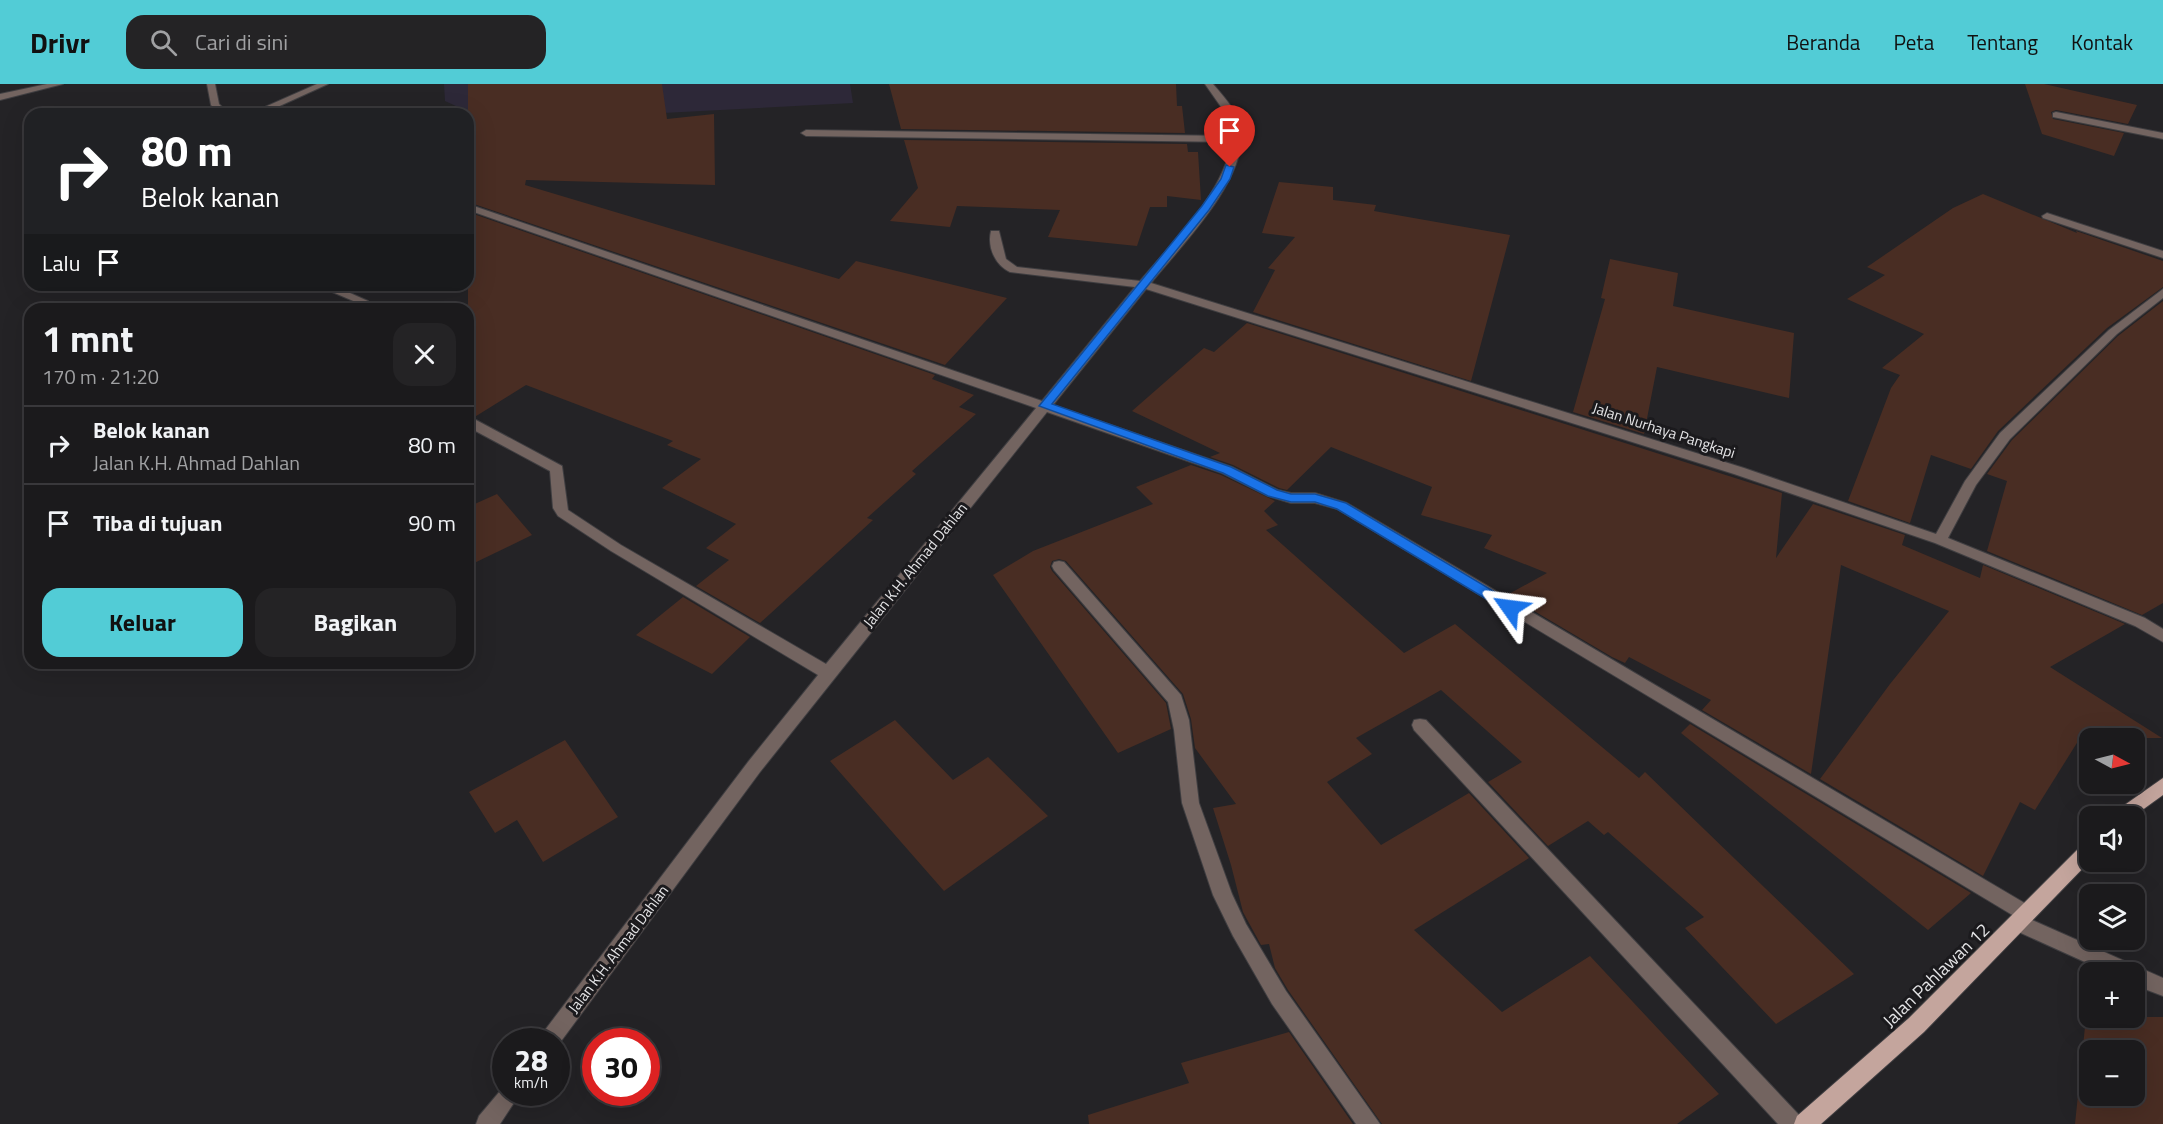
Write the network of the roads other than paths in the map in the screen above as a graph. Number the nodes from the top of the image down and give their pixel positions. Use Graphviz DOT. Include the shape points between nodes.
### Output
graph roads {
  1 [pos="59,84"];
  2 [pos="211,84"];
  3 [pos="324,84"];
  4 [pos="1209,84"];
  5 [pos="44,86"];
  6 [pos="0,97"];
  7 [pos="218,108"];
  8 [pos="268,108"];
  9 [pos="2056,115"];
  10 [pos="806,133"];
  11 [pos="2163,136"];
  12 [pos="1238,139"];
  13 [pos="474,209"];
  14 [pos="2047,216"];
  15 [pos="995,233"];
  16 [pos="2163,255"];
  17 [pos="1144,285"];
  18 [pos="337,291"];
  19 [pos="2163,292"];
  20 [pos="362,301"];
  21 [pos="1045,406"];
  22 [pos="474,425"];
  23 [pos="1940,540"];
  24 [pos="1059,566"];
  25 [pos="2163,636"];
  26 [pos="828,673"];
  27 [pos="1420,725"];
  28 [pos="2163,785"];
  29 [pos="2135,806"];
  30 [pos="2079,860"];
  31 [pos="2023,919"];
  32 [pos="2108,962"];
  33 [pos="2145,980"];
  34 [pos="2163,987"];
  35 [pos="559,1028"];
  36 [pos="500,1106"];
  37 [pos="487,1124"];
  38 [pos="1369,1124"];
  39 [pos="1792,1124"];
  40 [pos="1805,1124"];
  1 -- 5 [label="street"];
  2 -- 7 [label="street"];
  3 -- 8 [label="street"];
  4 -- 12 [label="street" via="1233,118"];
  5 -- 6 [label="street"];
  9 -- 11 [label="street"];
  10 -- 12 [label="street"];
  12 -- 17 [label="street, Jalan K.H. Ahmad Dahlan" via="1225,179"];
  13 -- 21 [label="street"];
  14 -- 16 [label="street"];
  15 -- 17 [label="street, Jalan Nurhaya Pangkapi" via="999,258 1004,266 1014,270"];
  17 -- 21 [label="street, Jalan K.H. Ahmad Dahlan"];
  17 -- 23 [label="street, Jalan Nurhaya Pangkapi" via="1739,471"];
  18 -- 20 [label="street"];
  19 -- 23 [label="street" via="2113,332 2005,436 1970,484"];
  21 -- 26 [label="street, Jalan K.H. Ahmad Dahlan"];
  21 -- 31 [label="street" via="1227,470 1273,493 1342,506"];
  22 -- 26 [label="street" via="557,469 563,513"];
  23 -- 25 [label="street, Jalan Nurhaya Pangkapi" via="2140,622"];
  24 -- 38 [label="street" via="1175,699 1182,719 1187,786 1209,860 1233,920 1270,982"];
  26 -- 35 [label="street, Jalan K.H. Ahmad Dahlan"];
  27 -- 39 [label="street"];
  28 -- 29 [label="main road"];
  30 -- 31 [label="main road, Jalan Pahlawan 12"];
  31 -- 32 [label="street"];
  31 -- 40 [label="main road, Jalan Pahlawan 12" via="1851,1087"];
  33 -- 34 [label="street"];
  36 -- 37 [label="street"];
}
